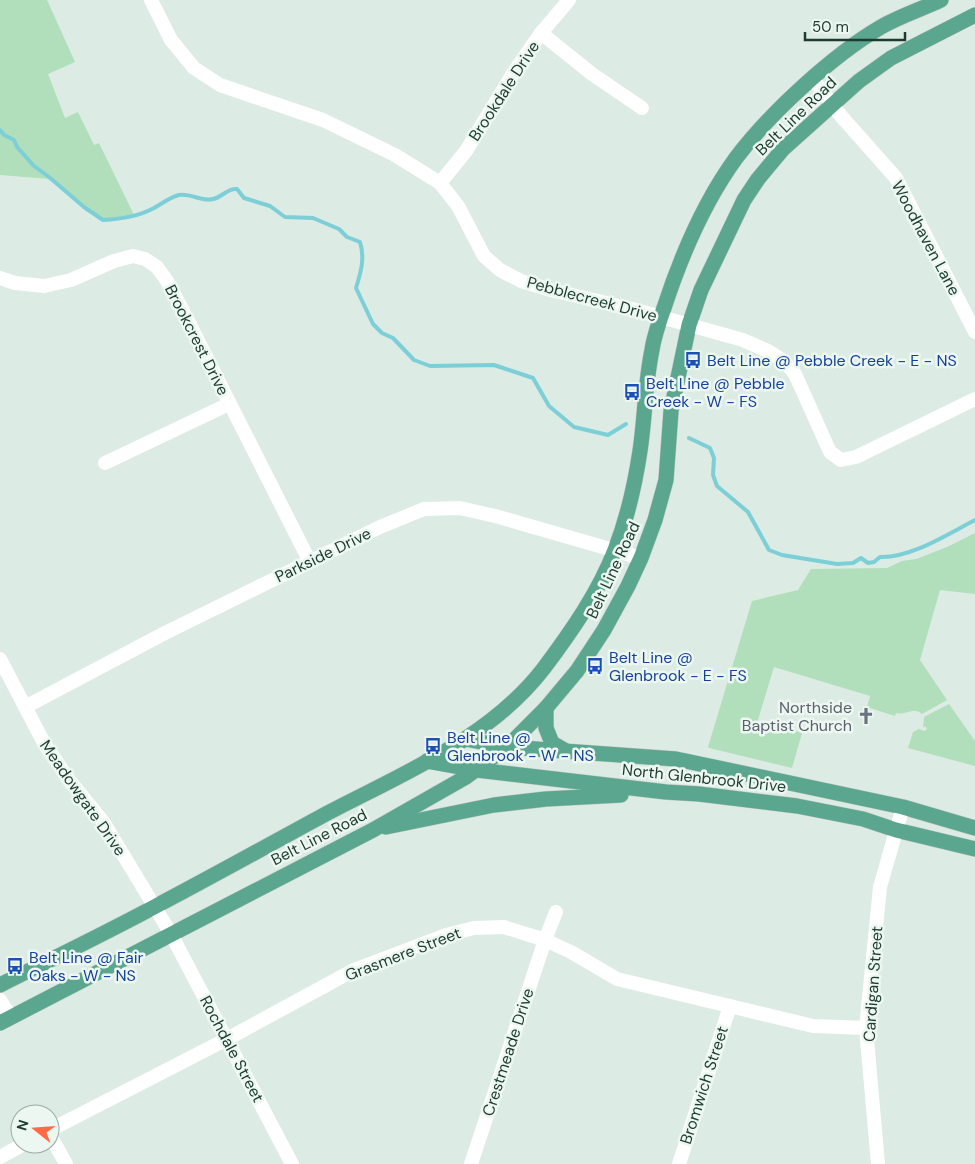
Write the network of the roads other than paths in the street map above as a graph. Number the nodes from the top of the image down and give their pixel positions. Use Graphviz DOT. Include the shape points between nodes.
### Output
graph roads {
  1 [pos="151,0"];
  2 [pos="569,0"];
  3 [pos="941,0"];
  4 [pos="975,15"];
  5 [pos="541,34"];
  6 [pos="813,79"];
  7 [pos="832,104"];
  8 [pos="642,108"];
  9 [pos="440,183"];
  10 [pos="0,278"];
  11 [pos="661,317"];
  12 [pos="689,325"];
  13 [pos="975,332"];
  14 [pos="975,399"];
  15 [pos="229,404"];
  16 [pos="105,463"];
  17 [pos="615,550"];
  18 [pos="641,558"];
  19 [pos="310,562"];
  20 [pos="0,658"];
  21 [pos="25,707"];
  22 [pos="546,708"];
  23 [pos="465,739"];
  24 [pos="507,747"];
  25 [pos="568,752"];
  26 [pos="426,761"];
  27 [pos="477,770"];
  28 [pos="666,792"];
  29 [pos="903,807"];
  30 [pos="975,828"];
  31 [pos="373,830"];
  32 [pos="896,830"];
  33 [pos="975,849"];
  34 [pos="154,907"];
  35 [pos="556,912"];
  36 [pos="171,934"];
  37 [pos="545,940"];
  38 [pos="0,985"];
  39 [pos="0,1000"];
  40 [pos="730,1006"];
  41 [pos="6,1020"];
  42 [pos="866,1028"];
  43 [pos="227,1039"];
  44 [pos="60,1125"];
  45 [pos="292,1164"];
  46 [pos="471,1164"];
  47 [pos="679,1164"];
  48 [pos="878,1164"];
  1 -- 9 [label="street, Pebblecreek Drive" via="171,40 194,68 220,85 324,120 395,155"];
  2 -- 5 [label="street, Brookdale Drive"];
  3 -- 6 [label="main road, Belt Line Road" via="882,26"];
  4 -- 7 [label="main road, Belt Line Road" via="891,58"];
  5 -- 8 [label="street"];
  5 -- 9 [label="street, Brookdale Drive" via="466,150"];
  6 -- 7 [label="street, Woodhaven Lane"];
  6 -- 11 [label="main road, Belt Line Road" via="755,135 718,185 688,243"];
  7 -- 12 [label="main road, Belt Line Road" via="783,149 744,200 704,282"];
  7 -- 13 [label="street, Woodhaven Lane" via="896,178"];
  9 -- 11 [label="street, Pebblecreek Drive" via="458,206 484,256 500,270 521,281 551,290"];
  10 -- 15 [label="street, Brookcrest Drive" via="44,286 71,280 114,261 133,256 146,259 167,281"];
  11 -- 12 [label="street, Pebblecreek Drive"];
  11 -- 17 [label="main road, Belt Line Road" via="652,350 640,452"];
  12 -- 14 [label="street, Pebblecreek Drive" via="743,340 784,361 795,374 830,452 841,460 856,457"];
  12 -- 18 [label="main road, Belt Line Road" via="671,411 666,480"];
  15 -- 16 [label="street"];
  15 -- 19 [label="street, Brookcrest Drive"];
  17 -- 18 [label="street, Parkside Drive"];
  17 -- 19 [label="street, Parkside Drive" via="490,514 442,508 424,509"];
  17 -- 23 [label="main road, Belt Line Road" via="595,592 542,671 514,701"];
  18 -- 22 [label="main road, Belt Line Road" via="604,630 577,671"];
  19 -- 21 [label="street, Parkside Drive"];
  20 -- 21 [label="street, Meadowgate Drive"];
  21 -- 34 [label="street, Meadowgate Drive" via="44,743 104,823"];
  22 -- 24 [label="main road, Belt Line Road"];
  22 -- 25 [label="main road" via="546,728 552,743"];
  23 -- 24 [label="main road, North Glenbrook Drive"];
  23 -- 26 [label="main road, Belt Line Road"];
  24 -- 25 [label="main road, North Glenbrook Drive"];
  24 -- 27 [label="main road, Belt Line Road"];
  25 -- 29 [label="main road, North Glenbrook Drive" via="676,759"];
  26 -- 27 [label="main road, North Glenbrook Drive"];
  26 -- 34 [label="main road, Belt Line Road"];
  27 -- 28 [label="main road, North Glenbrook Drive"];
  27 -- 31 [label="main road, Belt Line Road"];
  28 -- 31 [label="main road" via="494,804"];
  28 -- 32 [label="main road, North Glenbrook Drive" via="797,806 863,819"];
  29 -- 30 [label="main road, North Glenbrook Drive"];
  29 -- 32 [label="street, Cardigan Street"];
  31 -- 36 [label="main road, Belt Line Road"];
  32 -- 33 [label="main road, North Glenbrook Drive"];
  32 -- 42 [label="street, Cardigan Street" via="880,887"];
  34 -- 36 [label="street, Meadowgate Drive"];
  34 -- 38 [label="main road, Belt Line Road"];
  35 -- 37 [label="street, Crestmeade Drive"];
  36 -- 41 [label="main road, Belt Line Road"];
  36 -- 43 [label="street, Rochdale Street"];
  37 -- 40 [label="street, Grasmere Street" via="617,979"];
  37 -- 43 [label="street, Grasmere Street" via="504,927 474,928 446,935 354,970"];
  37 -- 46 [label="street, Crestmeade Drive"];
  39 -- 41 [label="street"];
  40 -- 42 [label="street, Grasmere Street" via="813,1026"];
  40 -- 47 [label="street, Bromwich Street"];
  42 -- 48 [label="street, Cardigan Street"];
  43 -- 44 [label="street, Grasmere Street"];
  43 -- 45 [label="street, Rochdale Street"];
}
